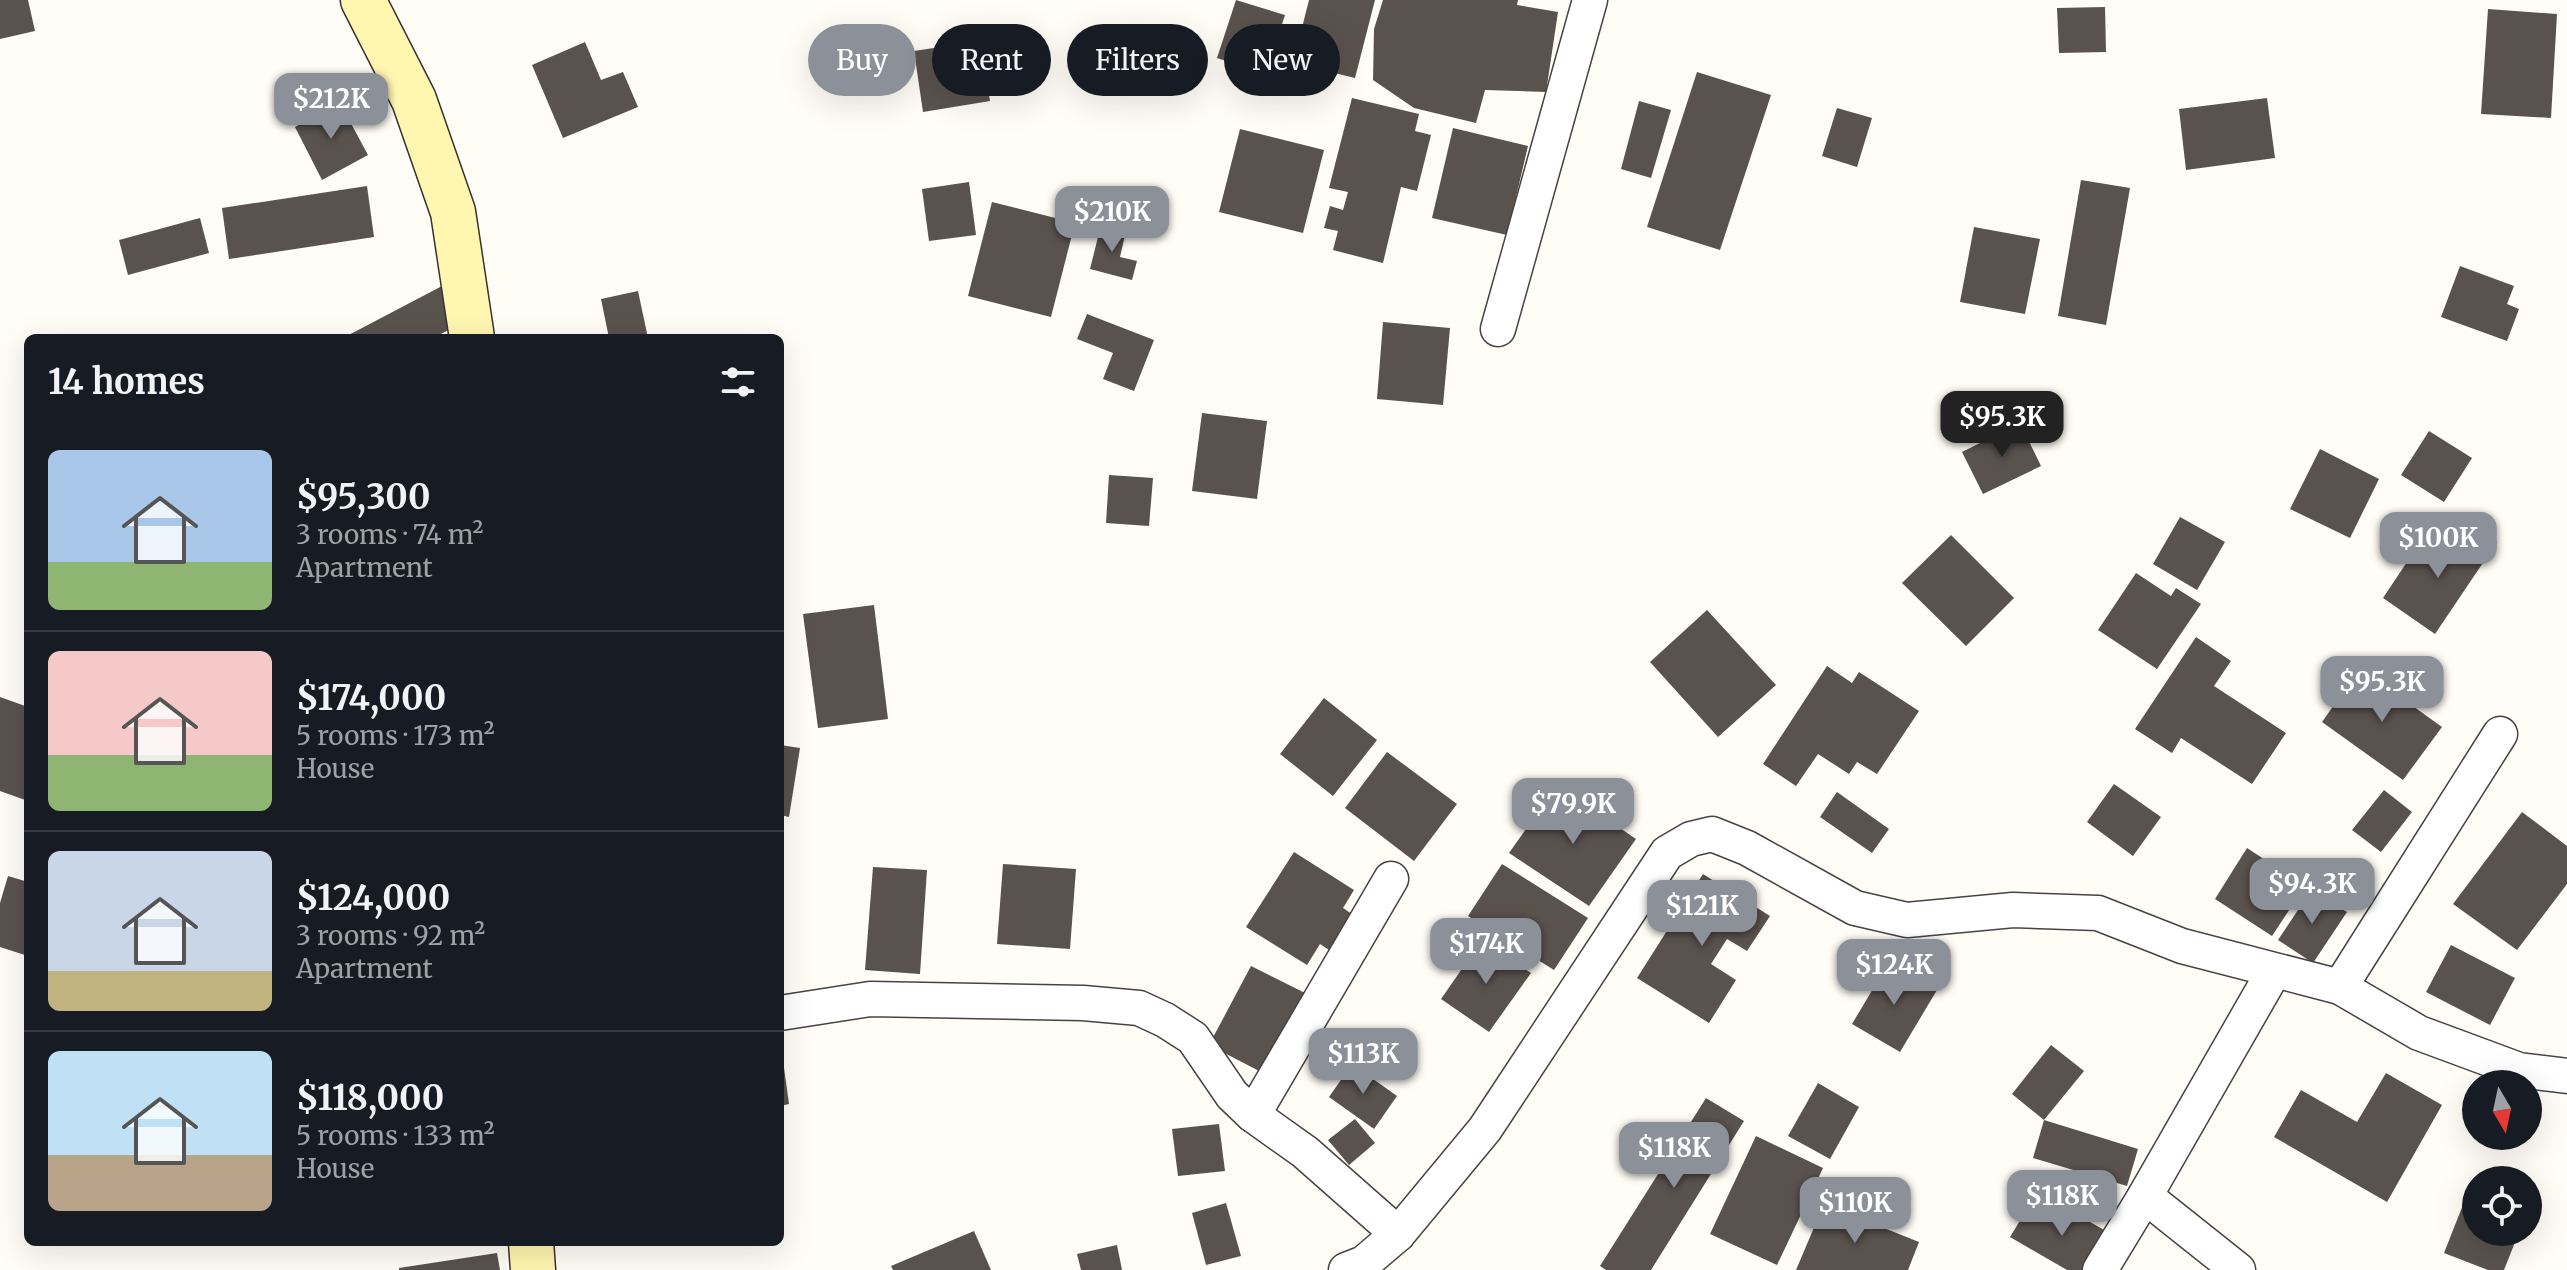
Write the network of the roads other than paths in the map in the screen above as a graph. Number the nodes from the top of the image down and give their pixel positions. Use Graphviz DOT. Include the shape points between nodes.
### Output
graph roads {
  1 [pos="363,0"];
  2 [pos="1590,0"];
  3 [pos="1498,329"];
  4 [pos="471,334"];
  5 [pos="2500,734"];
  6 [pos="1391,879"];
  7 [pos="2274,971"];
  8 [pos="2340,987"];
  9 [pos="784,1012"];
  10 [pos="2567,1076"];
  11 [pos="1253,1115"];
  12 [pos="2145,1196"];
  13 [pos="1398,1234"];
  14 [pos="531,1246"];
  15 [pos="533,1270"];
  16 [pos="1346,1270"];
  17 [pos="2100,1270"];
  18 [pos="2238,1270"];
  1 -- 4 [label="main road" via="414,100 453,212"];
  2 -- 3 [label="street"];
  5 -- 8 [label="street"];
  6 -- 11 [label="street"];
  7 -- 8 [label="street"];
  7 -- 12 [label="street"];
  7 -- 13 [label="street" via="2182,946 2098,913 2013,910 1907,920 1855,908 1712,834 1691,839 1667,853 1485,1129"];
  8 -- 10 [label="street" via="2419,1033 2519,1070"];
  9 -- 11 [label="street" via="870,999 1139,1008 1193,1038 1232,1095"];
  11 -- 13 [label="street" via="1305,1152"];
  12 -- 17 [label="street"];
  12 -- 18 [label="street"];
  13 -- 16 [label="street" via="1364,1263"];
  14 -- 15 [label="main road"];
}
